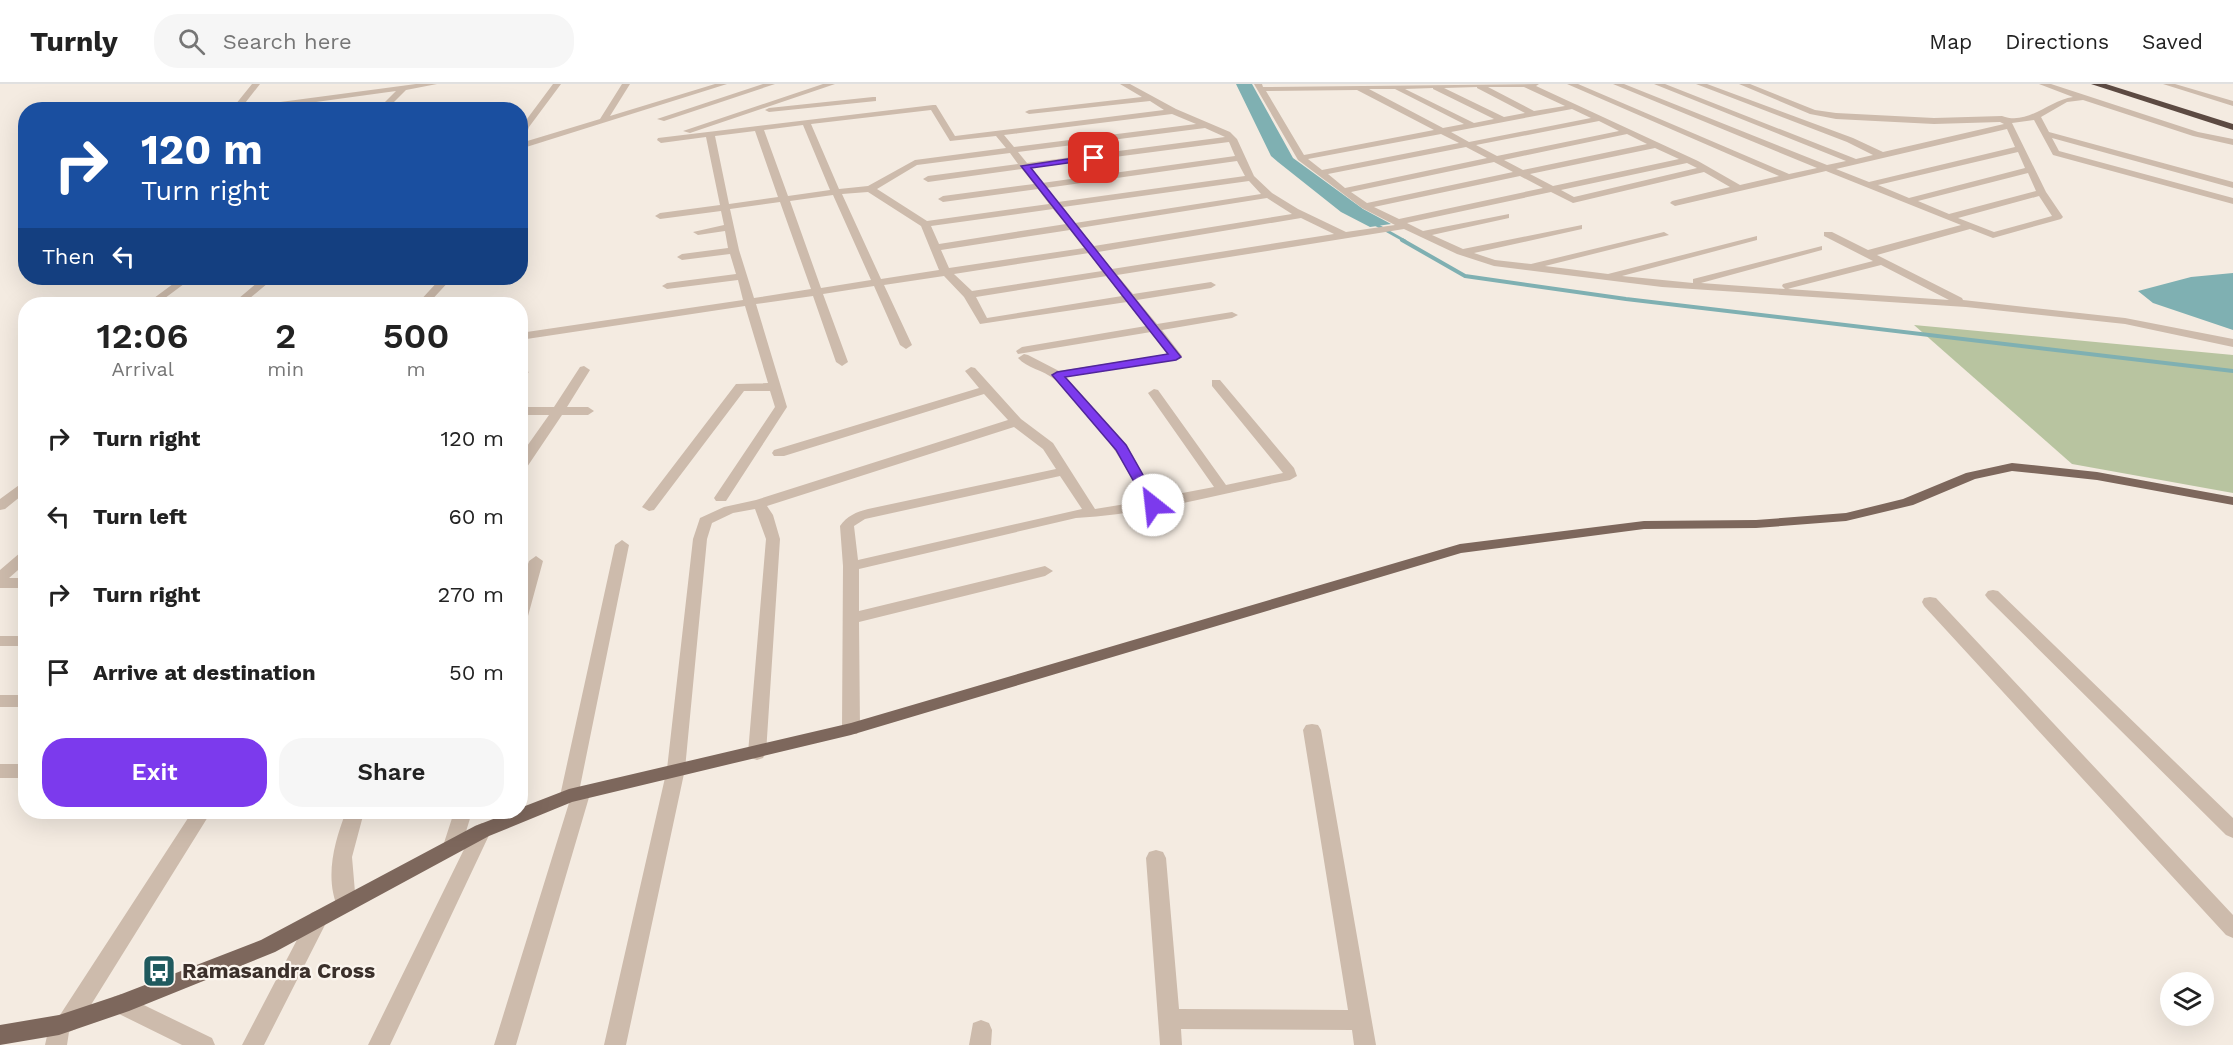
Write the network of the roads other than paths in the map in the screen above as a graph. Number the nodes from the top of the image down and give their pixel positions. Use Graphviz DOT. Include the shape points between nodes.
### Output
graph roads {
  1 [pos="256,84"];
  2 [pos="433,84"];
  3 [pos="547,84"];
  4 [pos="557,84"];
  5 [pos="626,84"];
  6 [pos="682,84"];
  7 [pos="723,84"];
  8 [pos="771,84"];
  9 [pos="831,84"];
  10 [pos="1124,84"];
  11 [pos="1525,84"];
  12 [pos="1535,84"];
  13 [pos="1571,84"];
  14 [pos="1617,84"];
  15 [pos="1658,84"];
  16 [pos="1700,84"];
  17 [pos="1743,84"];
  18 [pos="2043,84"];
  19 [pos="2096,84"];
  20 [pos="2114,84"];
  21 [pos="2167,84"];
  22 [pos="1478,85"];
  23 [pos="1434,86"];
  24 [pos="399,87"];
  25 [pos="1259,87"];
  26 [pos="1358,87"];
  27 [pos="1395,87"];
  28 [pos="2084,97"];
  29 [pos="674,99"];
  30 [pos="873,99"];
  31 [pos="1150,99"];
  32 [pos="241,102"];
  33 [pos="292,102"];
  34 [pos="387,102"];
  35 [pos="661,103"];
  36 [pos="2233,104"];
  37 [pos="1570,107"];
  38 [pos="528,108"];
  39 [pos="1173,111"];
  40 [pos="736,114"];
  41 [pos="1533,114"];
  42 [pos="2036,116"];
  43 [pos="661,119"];
  44 [pos="1598,119"];
  45 [pos="1503,120"];
  46 [pos="2233,120"];
  47 [pos="603,121"];
  48 [pos="528,123"];
  49 [pos="806,123"];
  50 [pos="2008,123"];
  51 [pos="1206,125"];
  52 [pos="1474,126"];
  53 [pos="2233,127"];
  54 [pos="1041,128"];
  55 [pos="759,129"];
  56 [pos="1443,132"];
  57 [pos="1626,132"];
  58 [pos="998,133"];
  59 [pos="2046,134"];
  60 [pos="710,135"];
  61 [pos="1233,139"];
  62 [pos="661,140"];
  63 [pos="2233,142"];
  64 [pos="528,144"];
  65 [pos="1466,145"];
  66 [pos="1655,145"];
  67 [pos="2020,149"];
  68 [pos="1012,151"];
  69 [pos="1880,154"];
  70 [pos="1241,158"];
  71 [pos="1301,158"];
  72 [pos="1495,160"];
  73 [pos="1688,160"];
  74 [pos="1854,161"];
  75 [pos="1025,166"];
  76 [pos="1704,169"];
  77 [pos="1825,169"];
  78 [pos="2030,170"];
  79 [pos="1321,173"];
  80 [pos="1521,174"];
  81 [pos="1251,178"];
  82 [pos="1791,178"];
  83 [pos="928,179"];
  84 [pos="1040,185"];
  85 [pos="1867,185"];
  86 [pos="2233,185"];
  87 [pos="1550,188"];
  88 [pos="1738,188"];
  89 [pos="870,189"];
  90 [pos="1343,191"];
  91 [pos="836,192"];
  92 [pos="2041,192"];
  93 [pos="1270,195"];
  94 [pos="784,199"];
  95 [pos="943,199"];
  96 [pos="1908,201"];
  97 [pos="2233,201"];
  98 [pos="1676,203"];
  99 [pos="1365,206"];
  100 [pos="725,207"];
  101 [pos="1057,207"];
  102 [pos="1303,215"];
  103 [pos="660,216"];
  104 [pos="1506,216"];
  105 [pos="1949,217"];
  106 [pos="925,224"];
  107 [pos="1402,224"];
  108 [pos="1970,226"];
  109 [pos="728,227"];
  110 [pos="1073,227"];
  111 [pos="1578,227"];
  112 [pos="698,232"];
  113 [pos="1422,234"];
  114 [pos="1828,234"];
  115 [pos="1664,235"];
  116 [pos="1346,236"];
  117 [pos="1753,238"];
  118 [pos="934,248"];
  119 [pos="1818,248"];
  120 [pos="734,250"];
  121 [pos="1091,250"];
  122 [pos="1461,252"];
  123 [pos="1867,254"];
  124 [pos="682,257"];
  125 [pos="1880,262"];
  126 [pos="1523,268"];
  127 [pos="945,271"];
  128 [pos="1110,274"];
  129 [pos="742,276"];
  130 [pos="1603,277"];
  131 [pos="876,281"];
  132 [pos="178,285"];
  133 [pos="260,285"];
  134 [pos="440,285"];
  135 [pos="1211,285"];
  136 [pos="1683,285"];
  137 [pos="667,286"];
  138 [pos="1774,290"];
  139 [pos="815,291"];
  140 [pos="969,295"];
  141 [pos="161,297"];
  142 [pos="246,297"];
  143 [pos="429,297"];
  144 [pos="1130,298"];
  145 [pos="749,301"];
  146 [pos="1966,304"];
  147 [pos="1232,315"];
  148 [pos="1153,328"];
  149 [pos="528,336"];
  150 [pos="2233,344"];
  151 [pos="906,345"];
  152 [pos="842,362"];
  153 [pos="584,370"];
  154 [pos="971,371"];
  155 [pos="1057,375"];
  156 [pos="1216,383"];
  157 [pos="775,387"];
  158 [pos="987,388"];
  159 [pos="1154,393"];
  160 [pos="528,411"];
  161 [pos="558,411"];
  162 [pos="588,411"];
  163 [pos="1016,422"];
  164 [pos="779,453"];
  165 [pos="528,455"];
  166 [pos="1064,471"];
  167 [pos="1223,490"];
  168 [pos="18,491"];
  169 [pos="721,498"];
  170 [pos="2233,501"];
  171 [pos="759,504"];
  172 [pos="1153,505"];
  173 [pos="0,506"];
  174 [pos="649,507"];
  175 [pos="1091,513"];
  176 [pos="622,545"];
  177 [pos="536,561"];
  178 [pos="18,562"];
  179 [pos="851,566"];
  180 [pos="1046,571"];
  181 [pos="0,578"];
  182 [pos="0,583"];
  183 [pos="18,583"];
  184 [pos="528,588"];
  185 [pos="1993,595"];
  186 [pos="1930,602"];
  187 [pos="852,618"];
  188 [pos="0,641"];
  189 [pos="18,641"];
  190 [pos="0,701"];
  191 [pos="18,701"];
  192 [pos="851,729"];
  193 [pos="1312,730"];
  194 [pos="757,753"];
  195 [pos="676,769"];
  196 [pos="0,771"];
  197 [pos="18,771"];
  198 [pos="575,795"];
  199 [pos="528,813"];
  200 [pos="197,819"];
  201 [pos="352,819"];
  202 [pos="461,819"];
  203 [pos="513,819"];
  204 [pos="2233,830"];
  205 [pos="482,831"];
  206 [pos="453,846"];
  207 [pos="1156,858"];
  208 [pos="346,904"];
  209 [pos="2218,912"];
  210 [pos="318,919"];
  211 [pos="2233,929"];
  212 [pos="2233,939"];
  213 [pos="121,1004"];
  214 [pos="1169,1019"];
  215 [pos="1361,1020"];
  216 [pos="61,1031"];
  217 [pos="0,1035"];
  218 [pos="204,1045"];
  219 [pos="253,1045"];
  220 [pos="379,1045"];
  221 [pos="505,1045"];
  222 [pos="615,1045"];
  223 [pos="1171,1045"];
  224 [pos="1365,1045"];
  1 -- 32 [label="street"];
  2 -- 24 [label="street"];
  3 -- 38 [label="street"];
  4 -- 48 [label="street"];
  5 -- 47 [label="street"];
  6 -- 29 [label="street"];
  7 -- 29 [label="street"];
  8 -- 43 [label="street"];
  9 -- 40 [label="street"];
  10 -- 31 [label="street"];
  11 -- 12 [label="street"];
  11 -- 22 [label="street"];
  11 -- 37 [label="street"];
  13 -- 82 [label="street"];
  14 -- 77 [label="street"];
  15 -- 74 [label="street"];
  16 -- 69 [label="street" via="1838,137 1853,138"];
  17 -- 50 [label="street" via="1836,116 1941,121 1990,118"];
  18 -- 28 [label="street"];
  19 -- 53 [label="highway"];
  20 -- 46 [label="highway"];
  21 -- 36 [label="street"];
  22 -- 23 [label="street"];
  22 -- 41 [label="street"];
  23 -- 27 [label="street"];
  23 -- 45 [label="street"];
  24 -- 33 [label="street"];
  24 -- 34 [label="street"];
  25 -- 26 [label="street"];
  25 -- 71 [label="street"];
  26 -- 27 [label="street"];
  26 -- 56 [label="street"];
  27 -- 52 [label="street"];
  28 -- 42 [label="street" via="2065,100"];
  28 -- 63 [label="street" via="2196,134"];
  29 -- 35 [label="street"];
  30 -- 40 [label="street"];
  31 -- 39 [label="street"];
  31 -- 54 [label="street" via="1029,112"];
  35 -- 43 [label="street"];
  35 -- 47 [label="street"];
  37 -- 41 [label="street"];
  37 -- 44 [label="street"];
  39 -- 51 [label="street"];
  39 -- 54 [label="street"];
  40 -- 62 [label="street"];
  41 -- 45 [label="street"];
  42 -- 50 [label="street"];
  42 -- 59 [label="street"];
  43 -- 62 [label="street"];
  44 -- 57 [label="street"];
  44 -- 65 [label="street"];
  45 -- 52 [label="street"];
  47 -- 64 [label="street"];
  49 -- 55 [label="street"];
  49 -- 58 [label="street" via="933,107 953,139"];
  49 -- 91 [label="street"];
  50 -- 67 [label="street"];
  50 -- 69 [label="street"];
  51 -- 61 [label="street"];
  51 -- 68 [label="street"];
  52 -- 56 [label="street"];
  54 -- 58 [label="street"];
  55 -- 60 [label="street"];
  55 -- 94 [label="street"];
  56 -- 65 [label="street"];
  56 -- 71 [label="street"];
  57 -- 66 [label="street"];
  57 -- 72 [label="street"];
  58 -- 68 [label="street"];
  59 -- 86 [label="street"];
  59 -- 97 [label="street" via="2056,153"];
  60 -- 62 [label="street"];
  60 -- 100 [label="street"];
  61 -- 70 [label="street"];
  61 -- 75 [label="street"];
  65 -- 72 [label="street"];
  65 -- 79 [label="street"];
  66 -- 73 [label="street"];
  66 -- 80 [label="street"];
  67 -- 78 [label="street"];
  67 -- 85 [label="street"];
  68 -- 75 [label="street"];
  68 -- 89 [label="street" via="915,163"];
  69 -- 74 [label="street"];
  70 -- 81 [label="street"];
  70 -- 84 [label="street"];
  71 -- 79 [label="street"];
  72 -- 80 [label="street"];
  72 -- 90 [label="street"];
  73 -- 76 [label="street"];
  73 -- 87 [label="street"];
  74 -- 77 [label="street"];
  75 -- 83 [label="street"];
  75 -- 84 [label="street"];
  76 -- 87 [label="street" via="1573,200"];
  76 -- 88 [label="street"];
  77 -- 82 [label="street"];
  77 -- 85 [label="street"];
  78 -- 92 [label="street"];
  78 -- 96 [label="street"];
  79 -- 90 [label="street"];
  80 -- 87 [label="street"];
  80 -- 99 [label="street"];
  81 -- 93 [label="street"];
  81 -- 101 [label="street"];
  82 -- 88 [label="street"];
  84 -- 95 [label="street"];
  84 -- 101 [label="street"];
  85 -- 96 [label="street"];
  87 -- 107 [label="street"];
  88 -- 98 [label="street"];
  89 -- 91 [label="street"];
  89 -- 106 [label="street"];
  90 -- 99 [label="street"];
  91 -- 94 [label="street"];
  91 -- 131 [label="street"];
  92 -- 105 [label="street"];
  92 -- 108 [label="street" via="2058,217 1993,235"];
  93 -- 102 [label="street"];
  93 -- 110 [label="street"];
  94 -- 100 [label="street"];
  94 -- 139 [label="street"];
  96 -- 105 [label="street"];
  99 -- 107 [label="street"];
  100 -- 103 [label="street"];
  100 -- 109 [label="street"];
  101 -- 106 [label="street"];
  101 -- 110 [label="street"];
  102 -- 116 [label="street"];
  102 -- 121 [label="street"];
  104 -- 113 [label="street"];
  105 -- 108 [label="street"];
  106 -- 118 [label="street"];
  107 -- 113 [label="street"];
  107 -- 116 [label="street"];
  108 -- 123 [label="street"];
  109 -- 112 [label="street"];
  109 -- 120 [label="street"];
  110 -- 118 [label="street"];
  110 -- 121 [label="street"];
  111 -- 122 [label="street"];
  113 -- 122 [label="street"];
  114 -- 123 [label="street"];
  115 -- 126 [label="street"];
  116 -- 128 [label="street"];
  117 -- 130 [label="street"];
  118 -- 127 [label="street"];
  119 -- 136 [label="street"];
  120 -- 124 [label="street"];
  120 -- 129 [label="street"];
  121 -- 127 [label="street"];
  121 -- 128 [label="street"];
  122 -- 126 [label="street"];
  123 -- 125 [label="street"];
  125 -- 138 [label="street"];
  125 -- 146 [label="street"];
  126 -- 130 [label="street"];
  127 -- 131 [label="street"];
  127 -- 140 [label="street"];
  128 -- 140 [label="street"];
  128 -- 144 [label="street"];
  129 -- 137 [label="street"];
  129 -- 145 [label="street"];
  130 -- 136 [label="street"];
  131 -- 139 [label="street"];
  131 -- 151 [label="street"];
  132 -- 141 [label="street"];
  133 -- 142 [label="street"];
  134 -- 143 [label="street"];
  135 -- 144 [label="street"];
  136 -- 138 [label="street"];
  138 -- 146 [label="street"];
  139 -- 145 [label="street"];
  139 -- 152 [label="street"];
  140 -- 144 [label="street" via="984,322"];
  144 -- 148 [label="street"];
  145 -- 149 [label="street"];
  145 -- 157 [label="street"];
  146 -- 150 [label="street" via="2125,321"];
  147 -- 148 [label="street"];
  148 -- 155 [label="street" via="1176,357"];
  148 -- 155 [label="street" via="1023,355"];
  153 -- 161 [label="street"];
  154 -- 158 [label="street"];
  155 -- 172 [label="street" via="1122,448"];
  156 -- 167 [label="street" via="1292,475"];
  157 -- 169 [label="street" via="781,407"];
  157 -- 174 [label="street" via="740,387"];
  158 -- 163 [label="street"];
  158 -- 164 [label="street"];
  159 -- 167 [label="street"];
  160 -- 161 [label="street"];
  161 -- 162 [label="street"];
  161 -- 165 [label="street"];
  163 -- 166 [label="street" via="1048,446"];
  163 -- 171 [label="street"];
  166 -- 175 [label="street"];
  166 -- 179 [label="street" via="853,519 847,526"];
  167 -- 172 [label="street"];
  168 -- 173 [label="street"];
  170 -- 192 [label="main road" via="2097,476 2012,467 1971,476 1908,502 1845,517 1756,524 1644,525 1460,549"];
  171 -- 194 [label="street" via="773,539"];
  171 -- 195 [label="street" via="729,510 705,521"];
  172 -- 175 [label="street"];
  175 -- 179 [label="street"];
  176 -- 198 [label="street"];
  177 -- 184 [label="street"];
  178 -- 181 [label="street"];
  179 -- 187 [label="street"];
  180 -- 187 [label="street"];
  182 -- 183 [label="street"];
  185 -- 204 [label="street"];
  186 -- 209 [label="street"];
  187 -- 192 [label="street"];
  188 -- 189 [label="street"];
  190 -- 191 [label="street"];
  192 -- 194 [label="main road"];
  193 -- 215 [label="street"];
  194 -- 195 [label="main road"];
  195 -- 198 [label="main road"];
  195 -- 222 [label="street"];
  196 -- 197 [label="street"];
  198 -- 199 [label="main road"];
  198 -- 221 [label="street"];
  200 -- 216 [label="street"];
  201 -- 208 [label="street" via="341,857"];
  202 -- 206 [label="street"];
  203 -- 205 [label="main road"];
  205 -- 206 [label="main road"];
  205 -- 220 [label="street"];
  206 -- 208 [label="main road"];
  207 -- 214 [label="street"];
  208 -- 210 [label="main road"];
  209 -- 211 [label="street"];
  209 -- 212 [label="street"];
  210 -- 213 [label="main road" via="268,946"];
  210 -- 219 [label="street"];
  213 -- 216 [label="main road"];
  213 -- 218 [label="street"];
  214 -- 215 [label="street"];
  214 -- 223 [label="street"];
  215 -- 224 [label="street"];
  216 -- 217 [label="main road"];
}
